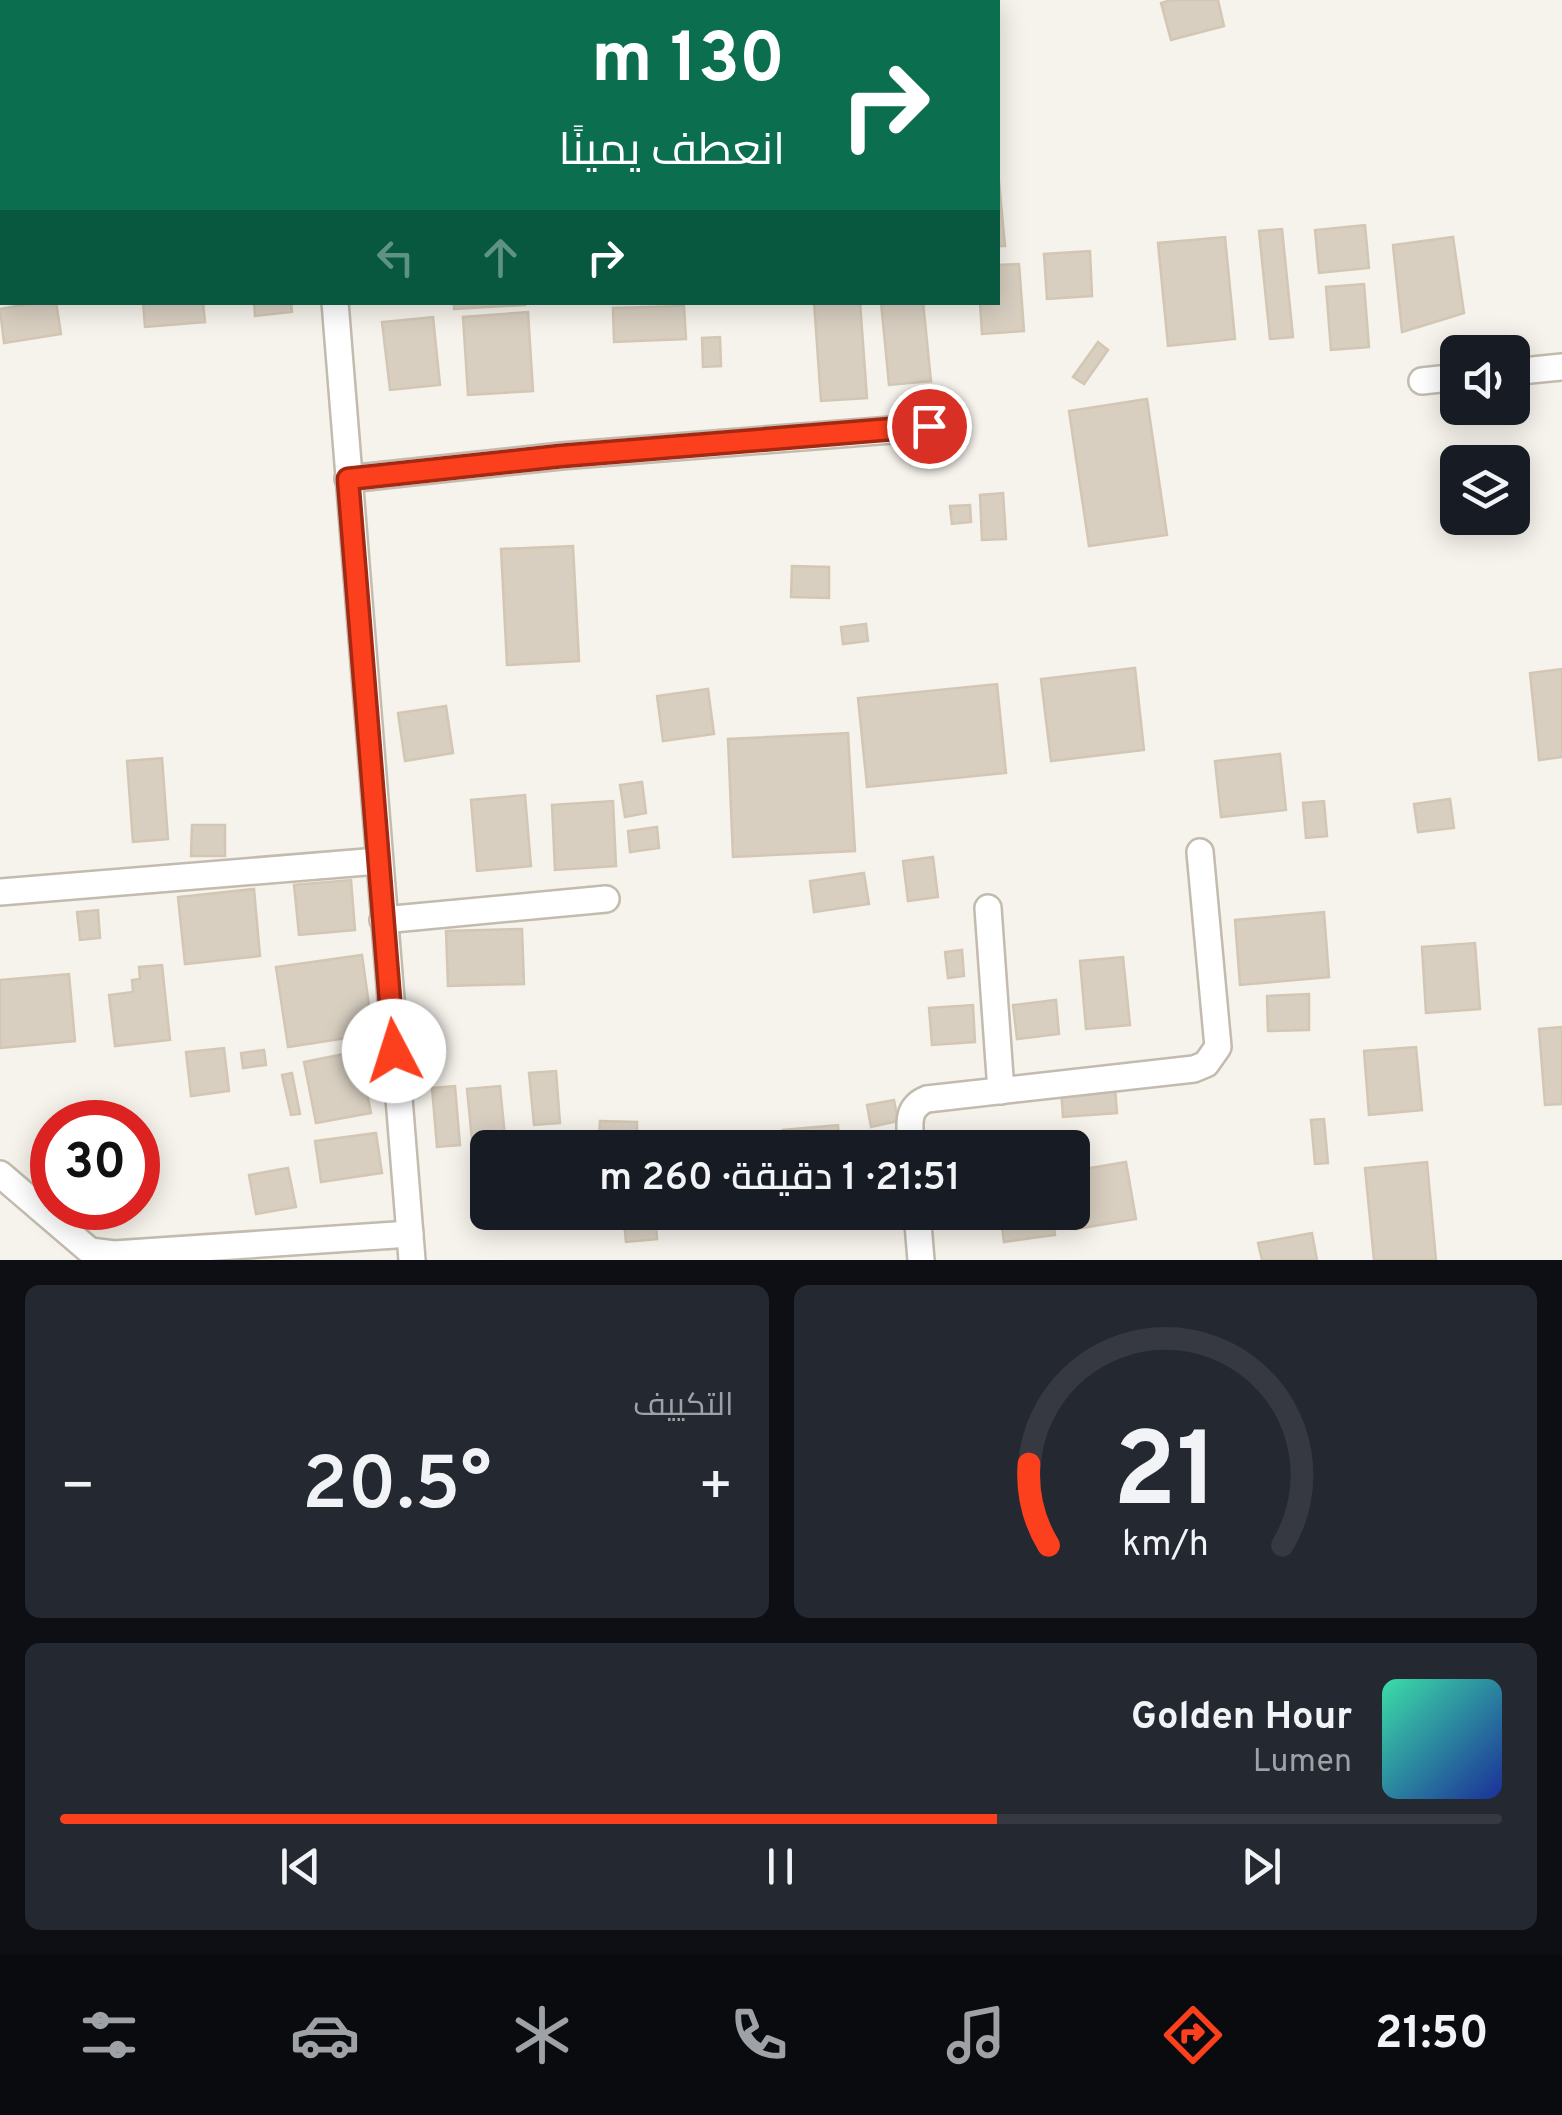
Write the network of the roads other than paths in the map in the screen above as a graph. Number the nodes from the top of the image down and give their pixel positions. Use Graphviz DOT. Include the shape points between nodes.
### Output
graph roads {
  1 [pos="335,305"];
  2 [pos="1562,367"];
  3 [pos="1530,370"];
  4 [pos="1440,380"];
  5 [pos="1422,381"];
  6 [pos="929,426"];
  7 [pos="348,479"];
  8 [pos="1200,852"];
  9 [pos="378,862"];
  10 [pos="0,892"];
  11 [pos="606,900"];
  12 [pos="988,908"];
  13 [pos="383,920"];
  14 [pos="1001,1091"];
  15 [pos="910,1130"];
  16 [pos="0,1174"];
  17 [pos="918,1230"];
  18 [pos="410,1234"];
  19 [pos="412,1260"];
  20 [pos="921,1260"];
  1 -- 7 [label="street"];
  2 -- 3 [label="street"];
  4 -- 5 [label="street"];
  6 -- 7 [label="street"];
  7 -- 9 [label="street"];
  8 -- 14 [label="street" via="1218,1047 1213,1057 1194,1068"];
  9 -- 10 [label="street"];
  9 -- 13 [label="street"];
  11 -- 13 [label="street"];
  12 -- 14 [label="street"];
  13 -- 18 [label="street"];
  14 -- 15 [label="street" via="927,1099 916,1104"];
  16 -- 18 [label="street" via="90,1251"];
  17 -- 20 [label="street"];
  18 -- 19 [label="street"];
}
